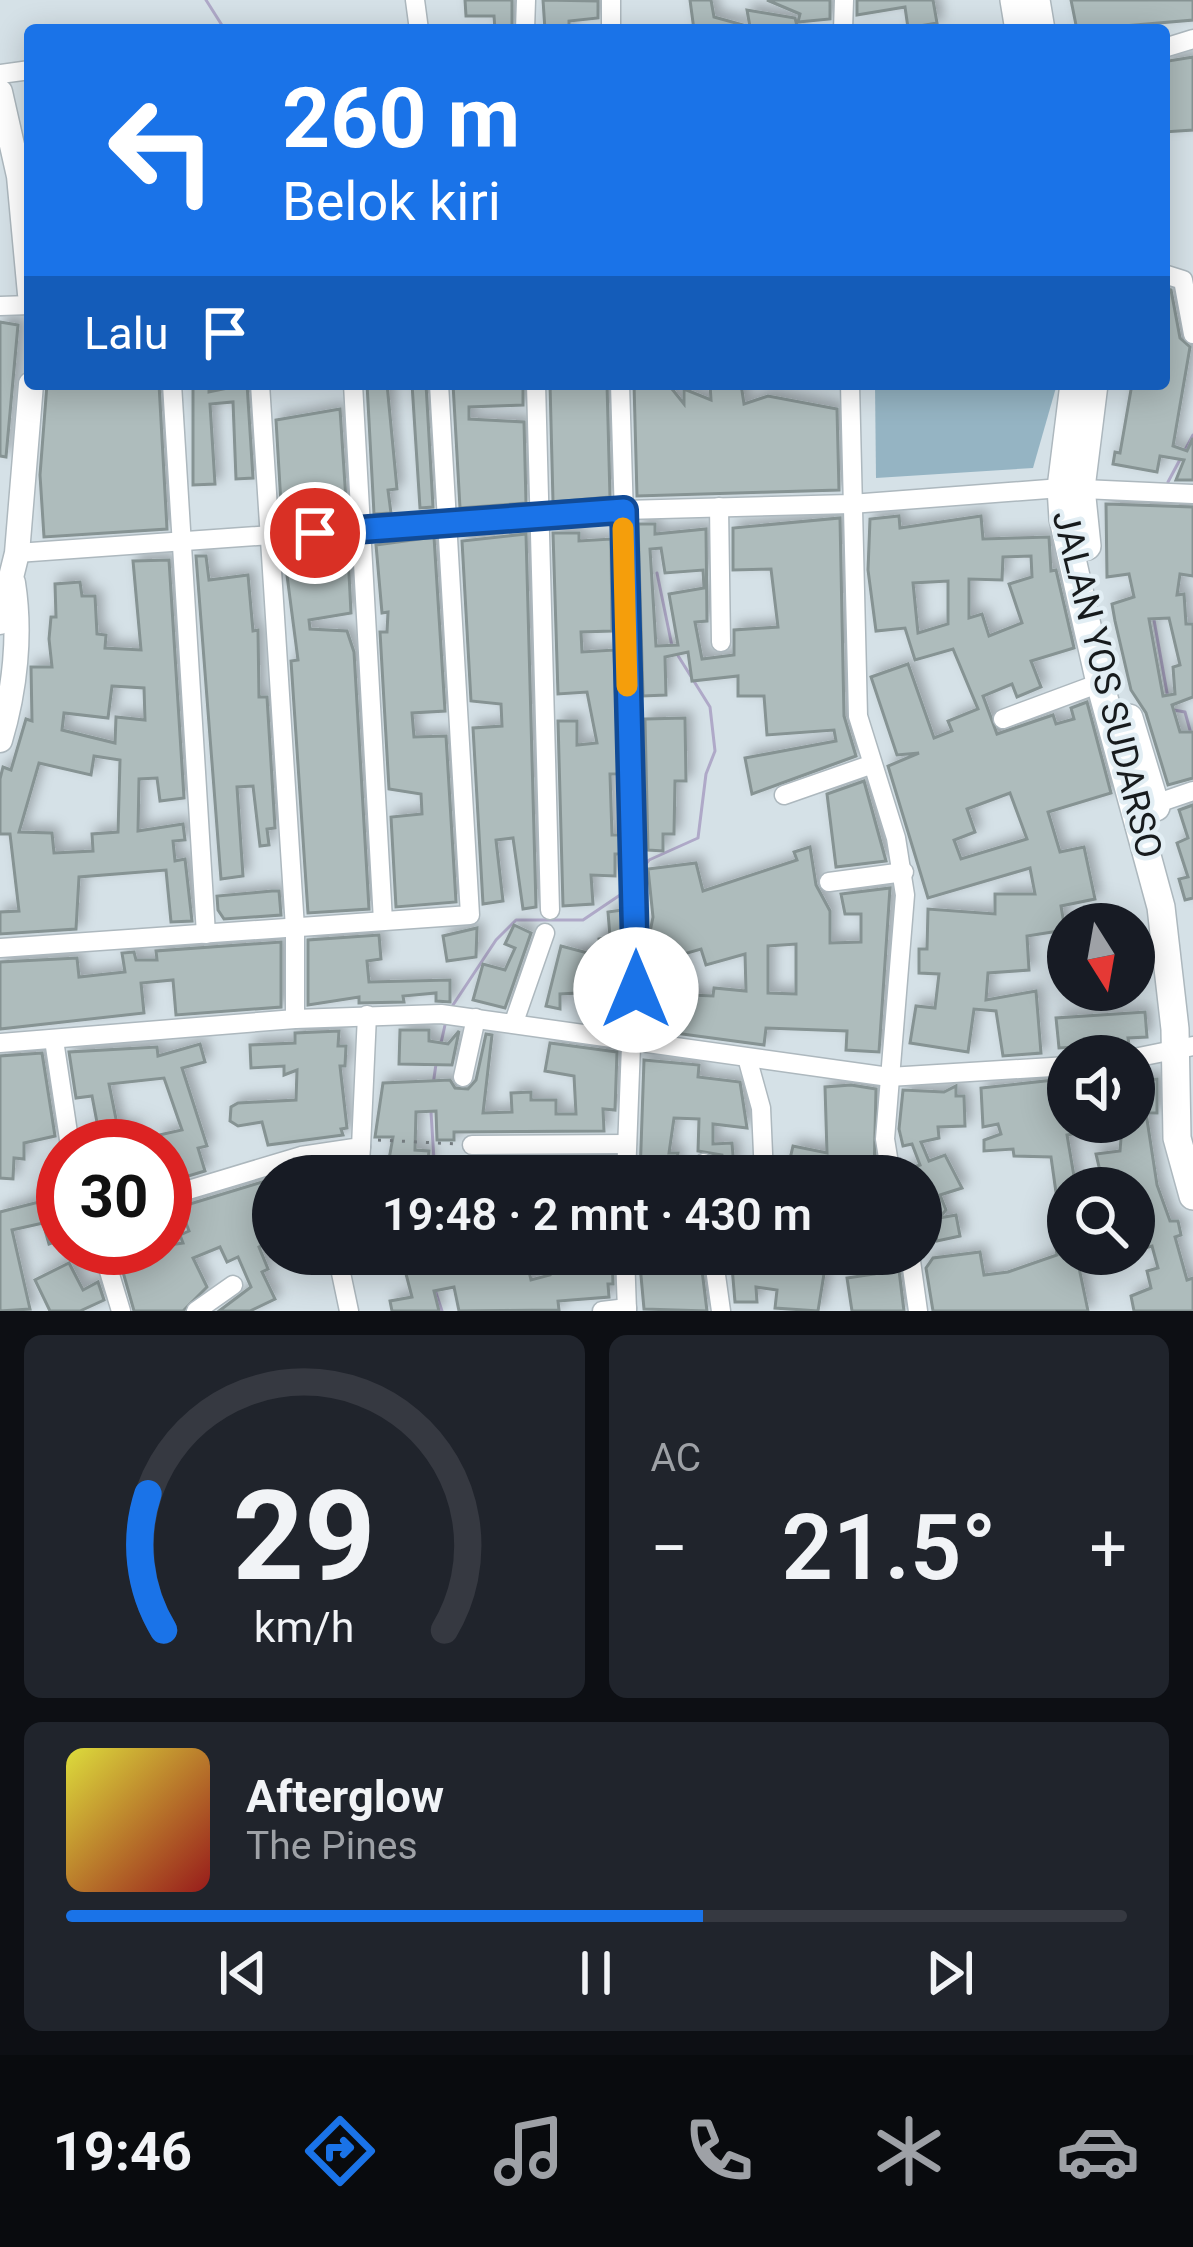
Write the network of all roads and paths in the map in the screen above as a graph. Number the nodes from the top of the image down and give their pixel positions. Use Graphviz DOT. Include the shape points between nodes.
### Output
graph roads {
  1 [pos="0,92"];
  2 [pos="23,164"];
  3 [pos="1170,276"];
  4 [pos="1193,334"];
  5 [pos="30,390"];
  6 [pos="172,390"];
  7 [pos="260,390"];
  8 [pos="353,390"];
  9 [pos="439,390"];
  10 [pos="536,390"];
  11 [pos="620,390"];
  12 [pos="850,390"];
  13 [pos="1074,390"];
  14 [pos="1093,390"];
  15 [pos="1071,488"];
  16 [pos="1193,494"];
  17 [pos="851,504"];
  18 [pos="719,507"];
  19 [pos="624,510"];
  20 [pos="540,516"];
  21 [pos="447,523"];
  22 [pos="361,529"];
  23 [pos="270,536"];
  24 [pos="179,543"];
  25 [pos="15,563"];
  26 [pos="0,622"];
  27 [pos="721,642"];
  28 [pos="1100,683"];
  29 [pos="1003,718"];
  30 [pos="0,740"];
  31 [pos="870,765"];
  32 [pos="1193,791"];
  33 [pos="784,795"];
  34 [pos="1155,804"];
  35 [pos="904,872"];
  36 [pos="829,882"];
  37 [pos="550,910"];
  38 [pos="383,921"];
  39 [pos="296,928"];
  40 [pos="544,933"];
  41 [pos="206,934"];
  42 [pos="0,948"];
  43 [pos="367,1016"];
  44 [pos="476,1018"];
  45 [pos="295,1019"];
  46 [pos="514,1022"];
  47 [pos="54,1040"];
  48 [pos="634,1042"];
  49 [pos="0,1043"];
  50 [pos="1182,1054"];
  51 [pos="748,1061"];
  52 [pos="1047,1067"];
  53 [pos="463,1077"];
  54 [pos="889,1077"];
  55 [pos="66,1119"];
  56 [pos="1193,1133"];
  57 [pos="362,1143"];
  58 [pos="472,1144"];
  59 [pos="627,1144"];
  60 [pos="361,1155"];
  61 [pos="627,1155"];
  62 [pos="763,1155"];
  63 [pos="888,1155"];
  64 [pos="192,1189"];
  65 [pos="1193,1196"];
  66 [pos="110,1275"];
  67 [pos="341,1275"];
  68 [pos="626,1275"];
  69 [pos="716,1275"];
  70 [pos="913,1275"];
  71 [pos="233,1285"];
  72 [pos="627,1310"];
  73 [pos="121,1311"];
  74 [pos="196,1311"];
  75 [pos="349,1311"];
  76 [pos="602,1311"];
  77 [pos="721,1311"];
  78 [pos="918,1311"];
  1 -- 2 [label="main road"];
  3 -- 4 [label="street" via="1183,280"];
  5 -- 25 [label="main road"];
  6 -- 24 [label="street"];
  7 -- 23 [label="street"];
  8 -- 22 [label="street"];
  9 -- 21 [label="street"];
  10 -- 20 [label="street"];
  11 -- 19 [label="street"];
  12 -- 17 [label="street"];
  13 -- 15 [label="highway, JALAN YOS SUDARSO"];
  14 -- 15 [label="highway, JALAN YOS SUDARSO"];
  15 -- 16 [label="street"];
  15 -- 17 [label="street"];
  15 -- 28 [label="highway, JALAN YOS SUDARSO"];
  15 -- 34 [label="highway, JALAN YOS SUDARSO"];
  17 -- 18 [label="street"];
  17 -- 31 [label="street" via="858,716"];
  18 -- 19 [label="street"];
  18 -- 27 [label="street"];
  19 -- 20 [label="street"];
  19 -- 48 [label="street"];
  20 -- 21 [label="street"];
  20 -- 37 [label="street"];
  21 -- 22 [label="street"];
  21 -- 38 [label="street" via="470,915"];
  22 -- 23 [label="street"];
  22 -- 38 [label="street"];
  23 -- 24 [label="street"];
  23 -- 39 [label="street"];
  24 -- 25 [label="street"];
  24 -- 41 [label="street"];
  25 -- 26 [label="main road"];
  25 -- 30 [label="main road" via="13,682"];
  28 -- 29 [label="street"];
  28 -- 50 [label="highway, JALAN YOS SUDARSO" via="1154,873"];
  31 -- 33 [label="street"];
  31 -- 35 [label="street"];
  32 -- 34 [label="street"];
  34 -- 50 [label="highway, JALAN YOS SUDARSO" via="1188,969"];
  35 -- 36 [label="street"];
  35 -- 54 [label="street"];
  38 -- 39 [label="street"];
  39 -- 41 [label="street"];
  39 -- 45 [label="street"];
  40 -- 46 [label="street"];
  41 -- 42 [label="street"];
  43 -- 44 [label="street"];
  43 -- 45 [label="street"];
  43 -- 57 [label="street"];
  44 -- 46 [label="street"];
  44 -- 53 [label="street"];
  45 -- 47 [label="street"];
  46 -- 48 [label="street"];
  47 -- 49 [label="street"];
  47 -- 55 [label="street"];
  48 -- 51 [label="street"];
  48 -- 59 [label="street"];
  50 -- 56 [label="highway, JALAN YOS SUDARSO"];
  50 -- 65 [label="highway, JALAN YOS SUDARSO" via="1177,1138"];
  51 -- 54 [label="street"];
  51 -- 62 [label="street"];
  52 -- 54 [label="street"];
  54 -- 63 [label="street"];
  57 -- 58 [label="path"];
  57 -- 60 [label="street"];
  57 -- 64 [label="street"];
  58 -- 59 [label="street"];
  59 -- 61 [label="street"];
  66 -- 73 [label="street"];
  67 -- 75 [label="street"];
  68 -- 72 [label="street"];
  69 -- 77 [label="street"];
  70 -- 78 [label="street"];
  71 -- 74 [label="street"];
  72 -- 76 [label="street"];
}
